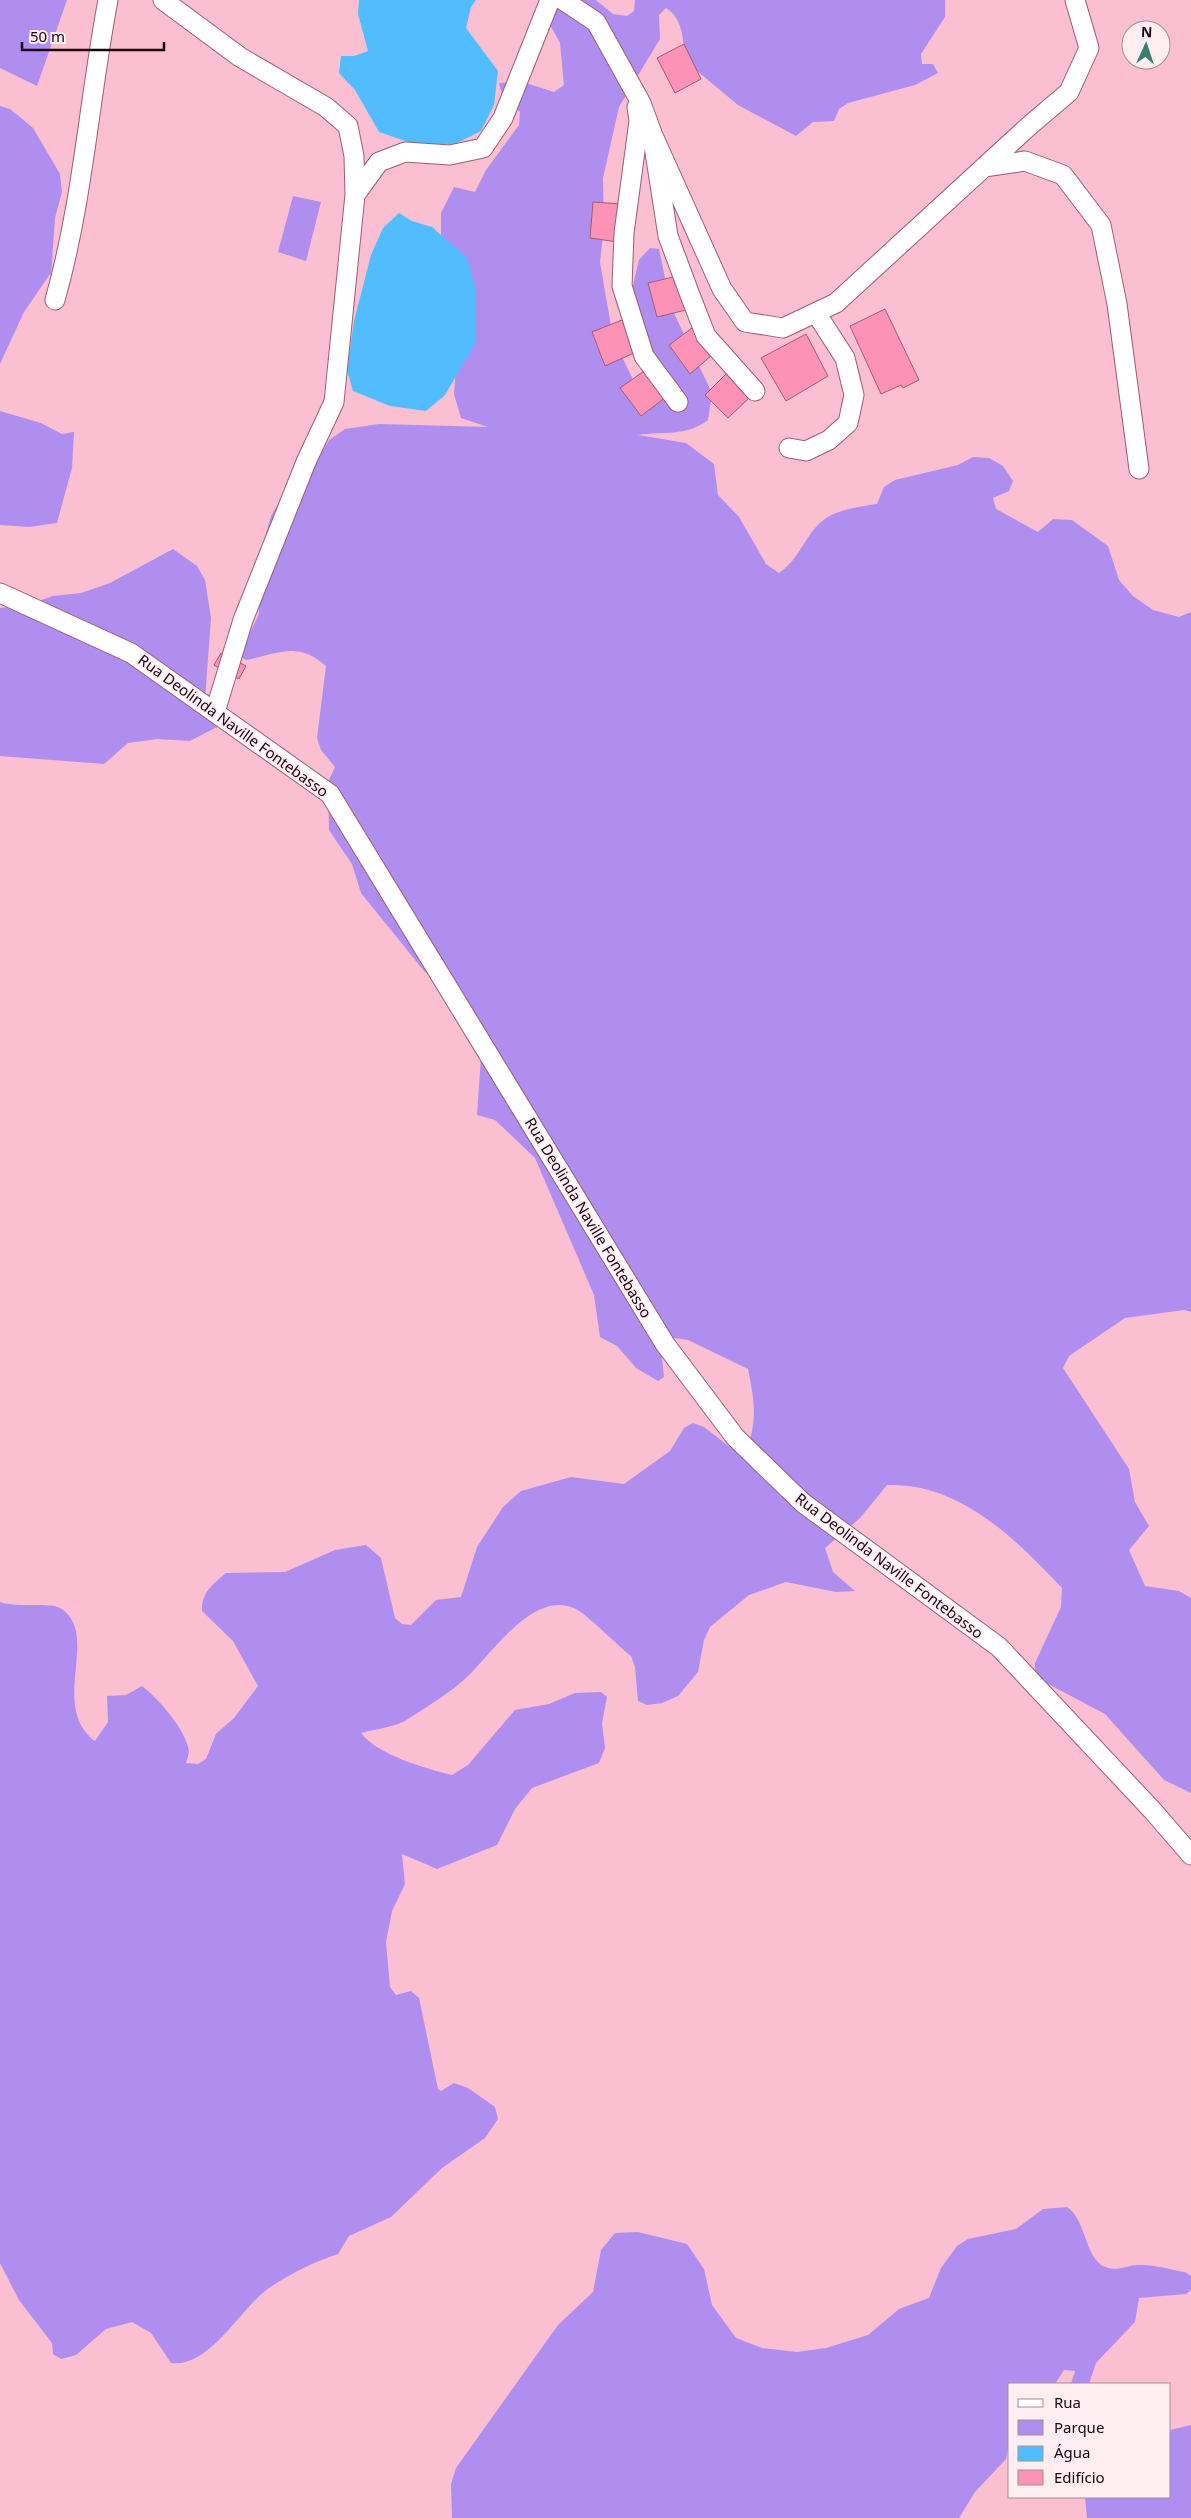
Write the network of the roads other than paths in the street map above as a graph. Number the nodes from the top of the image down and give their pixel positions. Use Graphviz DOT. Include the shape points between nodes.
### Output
graph roads {
  1 [pos="163,0"];
  2 [pos="550,0"];
  3 [pos="563,0"];
  4 [pos="1075,0"];
  5 [pos="109,1"];
  6 [pos="635,93"];
  7 [pos="650,129"];
  8 [pos="984,167"];
  9 [pos="355,194"];
  10 [pos="55,300"];
  11 [pos="816,313"];
  12 [pos="755,391"];
  13 [pos="678,402"];
  14 [pos="789,448"];
  15 [pos="1139,469"];
  16 [pos="0,593"];
  17 [pos="215,712"];
  18 [pos="1191,1856"];
  1 -- 9 [label="street" via="240,57 326,107 348,126 354,156"];
  2 -- 9 [label="street" via="503,118 483,148 450,155 405,152 379,162"];
  3 -- 6 [label="street" via="596,22"];
  4 -- 8 [label="street" via="1089,48 1069,92"];
  5 -- 10 [label="street" via="81,185 69,250"];
  6 -- 7 [label="street"];
  6 -- 13 [label="street" via="639,122 624,233 622,286 644,356"];
  7 -- 11 [label="street" via="722,289 745,322 783,328"];
  7 -- 12 [label="street" via="668,236 706,336"];
  8 -- 11 [label="street" via="836,303"];
  8 -- 15 [label="street" via="1025,161 1063,175 1101,224 1117,304"];
  9 -- 17 [label="street" via="334,402 306,462 243,620"];
  11 -- 14 [label="street" via="845,358 854,395 848,423 829,440 806,451"];
  16 -- 17 [label="street, Rua Deolinda Naville Fontebasso" via="131,653"];
  17 -- 18 [label="street, Rua Deolinda Naville Fontebasso" via="330,794 665,1344 735,1437 803,1503 999,1647"];
}
